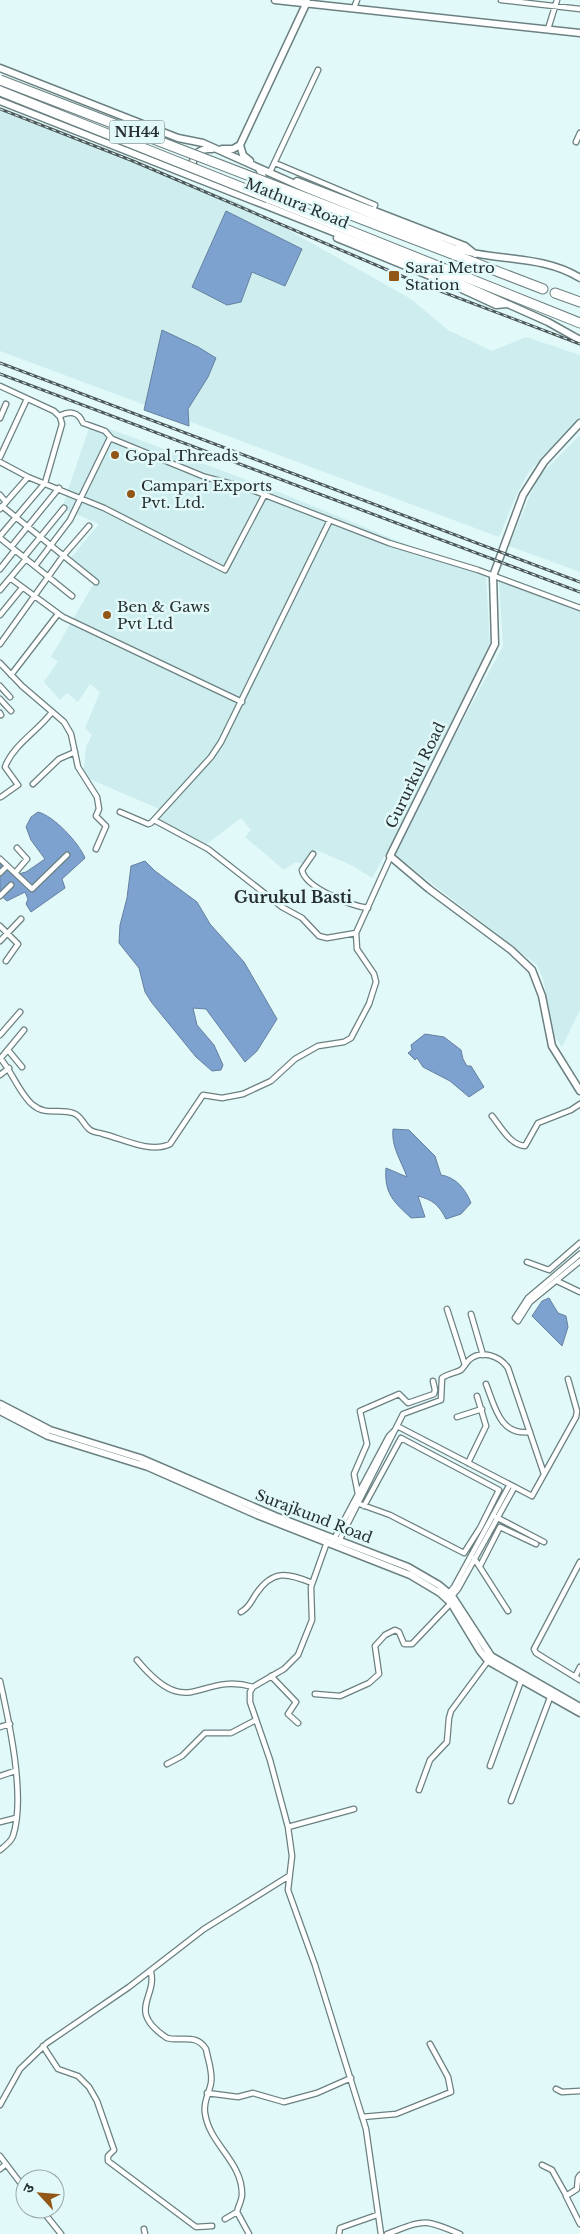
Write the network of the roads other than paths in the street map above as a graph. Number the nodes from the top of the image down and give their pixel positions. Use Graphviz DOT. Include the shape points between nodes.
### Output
graph roads {
  1 [pos="275,0"];
  2 [pos="357,0"];
  3 [pos="501,0"];
  4 [pos="557,0"];
  5 [pos="514,1"];
  6 [pos="307,2"];
  7 [pos="554,6"];
  8 [pos="354,8"];
  9 [pos="580,9"];
  10 [pos="548,30"];
  11 [pos="580,33"];
  12 [pos="0,68"];
  13 [pos="318,70"];
  14 [pos="0,80"];
  15 [pos="0,91"];
  16 [pos="0,101"];
  17 [pos="580,133"];
  18 [pos="576,142"];
  19 [pos="240,146"];
  20 [pos="217,149"];
  21 [pos="275,163"];
  22 [pos="254,165"];
  23 [pos="270,172"];
  24 [pos="199,179"];
  25 [pos="284,179"];
  26 [pos="242,196"];
  27 [pos="372,211"];
  28 [pos="441,241"];
  29 [pos="580,278"];
  30 [pos="543,289"];
  31 [pos="556,293"];
  32 [pos="580,302"];
  33 [pos="580,323"];
  34 [pos="580,340"];
  35 [pos="0,386"];
  36 [pos="27,399"];
  37 [pos="6,404"];
  38 [pos="59,416"];
  39 [pos="0,418"];
  40 [pos="580,424"];
  41 [pos="112,439"];
  42 [pos="0,457"];
  43 [pos="0,462"];
  44 [pos="28,477"];
  45 [pos="45,483"];
  46 [pos="59,488"];
  47 [pos="265,494"];
  48 [pos="0,495"];
  49 [pos="82,498"];
  50 [pos="6,502"];
  51 [pos="1,507"];
  52 [pos="64,508"];
  53 [pos="15,517"];
  54 [pos="330,520"];
  55 [pos="89,526"];
  56 [pos="28,527"];
  57 [pos="0,537"];
  58 [pos="40,537"];
  59 [pos="51,546"];
  60 [pos="13,549"];
  61 [pos="64,556"];
  62 [pos="25,558"];
  63 [pos="35,566"];
  64 [pos="0,569"];
  65 [pos="48,576"];
  66 [pos="493,576"];
  67 [pos="10,578"];
  68 [pos="96,582"];
  69 [pos="22,588"];
  70 [pos="0,590"];
  71 [pos="72,596"];
  72 [pos="34,598"];
  73 [pos="580,608"];
  74 [pos="58,614"];
  75 [pos="0,615"];
  76 [pos="0,644"];
  77 [pos="0,663"];
  78 [pos="11,675"];
  79 [pos="0,686"];
  80 [pos="10,697"];
  81 [pos="0,699"];
  82 [pos="242,702"];
  83 [pos="11,710"];
  84 [pos="52,712"];
  85 [pos="75,752"];
  86 [pos="33,784"];
  87 [pos="1,797"];
  88 [pos="120,812"];
  89 [pos="154,820"];
  90 [pos="17,848"];
  91 [pos="96,849"];
  92 [pos="312,854"];
  93 [pos="66,855"];
  94 [pos="390,858"];
  95 [pos="0,859"];
  96 [pos="7,866"];
  97 [pos="0,873"];
  98 [pos="15,874"];
  99 [pos="11,885"];
  100 [pos="0,896"];
  101 [pos="368,908"];
  102 [pos="21,919"];
  103 [pos="0,926"];
  104 [pos="7,933"];
  105 [pos="356,933"];
  106 [pos="0,941"];
  107 [pos="6,961"];
  108 [pos="20,1012"];
  109 [pos="24,1030"];
  110 [pos="0,1035"];
  111 [pos="8,1050"];
  112 [pos="0,1059"];
  113 [pos="22,1067"];
  114 [pos="9,1068"];
  115 [pos="0,1075"];
  116 [pos="580,1091"];
  117 [pos="580,1104"];
  118 [pos="492,1116"];
  119 [pos="580,1243"];
  120 [pos="580,1254"];
  121 [pos="580,1261"];
  122 [pos="527,1262"];
  123 [pos="557,1281"];
  124 [pos="580,1292"];
  125 [pos="447,1309"];
  126 [pos="471,1314"];
  127 [pos="483,1354"];
  128 [pos="465,1365"];
  129 [pos="568,1379"];
  130 [pos="433,1381"];
  131 [pos="486,1384"];
  132 [pos="478,1396"];
  133 [pos="0,1404"];
  134 [pos="482,1409"];
  135 [pos="0,1412"];
  136 [pos="457,1417"];
  137 [pos="396,1428"];
  138 [pos="530,1432"];
  139 [pos="468,1463"];
  140 [pos="544,1474"];
  141 [pos="511,1487"];
  142 [pos="358,1494"];
  143 [pos="356,1503"];
  144 [pos="364,1506"];
  145 [pos="496,1516"];
  146 [pos="492,1527"];
  147 [pos="480,1528"];
  148 [pos="498,1530"];
  149 [pos="485,1531"];
  150 [pos="334,1542"];
  151 [pos="544,1542"];
  152 [pos="536,1544"];
  153 [pos="473,1556"];
  154 [pos="580,1562"];
  155 [pos="480,1566"];
  156 [pos="312,1583"];
  157 [pos="449,1598"];
  158 [pos="508,1611"];
  159 [pos="242,1612"];
  160 [pos="137,1660"];
  161 [pos="488,1661"];
  162 [pos="580,1667"];
  163 [pos="271,1676"];
  164 [pos="575,1677"];
  165 [pos="0,1680"];
  166 [pos="580,1680"];
  167 [pos="521,1681"];
  168 [pos="252,1687"];
  169 [pos="315,1694"];
  170 [pos="552,1694"];
  171 [pos="580,1706"];
  172 [pos="580,1713"];
  173 [pos="254,1721"];
  174 [pos="298,1723"];
  175 [pos="10,1724"];
  176 [pos="0,1728"];
  177 [pos="168,1764"];
  178 [pos="490,1766"];
  179 [pos="15,1771"];
  180 [pos="0,1776"];
  181 [pos="419,1790"];
  182 [pos="510,1800"];
  183 [pos="354,1809"];
  184 [pos="16,1818"];
  185 [pos="0,1822"];
  186 [pos="288,1827"];
  187 [pos="0,1850"];
  188 [pos="289,1876"];
  189 [pos="150,1972"];
  190 [pos="430,2044"];
  191 [pos="43,2046"];
  192 [pos="351,2078"];
  193 [pos="556,2090"];
  194 [pos="580,2091"];
  195 [pos="207,2093"];
  196 [pos="0,2105"];
  197 [pos="362,2117"];
  198 [pos="0,2156"];
  199 [pos="6,2164"];
  200 [pos="542,2165"];
  201 [pos="0,2169"];
  202 [pos="580,2175"];
  203 [pos="15,2176"];
  204 [pos="566,2195"];
  205 [pos="237,2212"];
  206 [pos="377,2215"];
  207 [pos="48,2219"];
  208 [pos="225,2220"];
  209 [pos="580,2224"];
  210 [pos="212,2226"];
  211 [pos="61,2234"];
  212 [pos="249,2234"];
  213 [pos="339,2234"];
  214 [pos="381,2234"];
  215 [pos="387,2234"];
  216 [pos="460,2234"];
  1 -- 6 [label="main road"];
  2 -- 8 [label="street"];
  3 -- 5 [label="street"];
  4 -- 7 [label="street"];
  5 -- 7 [label="street"];
  6 -- 8 [label="main road"];
  6 -- 19 [label="main road"];
  7 -- 9 [label="street"];
  7 -- 10 [label="street"];
  8 -- 10 [label="main road"];
  10 -- 11 [label="main road"];
  12 -- 20 [label="main road, Mathura Road" via="178,138"];
  13 -- 21 [label="street"];
  14 -- 30 [label="highway, Mathura Road / NH44, bridge"];
  15 -- 33 [label="highway, Mathura Road / NH44, bridge"];
  16 -- 24 [label="main road, Mathura Road"];
  17 -- 18 [label="street"];
  19 -- 20 [label="main road" via="229,150"];
  19 -- 22 [label="main road" via="243,155"];
  20 -- 22 [label="main road, Mathura Road"];
  20 -- 24 [label="main road" via="202,149 194,158 193,171"];
  21 -- 23 [label="street"];
  21 -- 27 [label="street" via="375,205"];
  22 -- 23 [label="main road, Mathura Road"];
  22 -- 26 [label="main road" via="264,178 255,196"];
  23 -- 25 [label="main road, Mathura Road"];
  24 -- 26 [label="main road, Mathura Road"];
  25 -- 27 [label="main road" via="307,184"];
  25 -- 28 [label="main road, Mathura Road"];
  26 -- 34 [label="main road, Mathura Road" via="507,304"];
  27 -- 28 [label="main road"];
  28 -- 29 [label="main road, Mathura Road" via="476,254 544,262"];
  31 -- 32 [label="highway"];
  35 -- 36 [label="street"];
  36 -- 38 [label="street"];
  36 -- 42 [label="street"];
  37 -- 39 [label="street"];
  38 -- 41 [label="street" via="76,413 83,423 105,431"];
  38 -- 45 [label="street" via="62,424"];
  40 -- 66 [label="main road, Gururkul Road" via="531,480"];
  41 -- 47 [label="street" via="204,477"];
  41 -- 49 [label="street" via="108,440"];
  43 -- 44 [label="street"];
  44 -- 45 [label="street"];
  44 -- 50 [label="street"];
  45 -- 46 [label="street"];
  45 -- 53 [label="street"];
  46 -- 49 [label="street"];
  46 -- 56 [label="street"];
  47 -- 49 [label="street" via="223,570"];
  47 -- 54 [label="street"];
  48 -- 50 [label="street"];
  49 -- 59 [label="street"];
  50 -- 51 [label="street"];
  51 -- 53 [label="street"];
  52 -- 58 [label="street"];
  53 -- 56 [label="street"];
  53 -- 57 [label="street"];
  54 -- 66 [label="street" via="389,543"];
  54 -- 82 [label="street"];
  55 -- 61 [label="street"];
  56 -- 58 [label="street"];
  56 -- 60 [label="street"];
  57 -- 60 [label="street"];
  58 -- 59 [label="street"];
  58 -- 62 [label="street"];
  59 -- 61 [label="street"];
  59 -- 63 [label="street"];
  60 -- 62 [label="street"];
  60 -- 64 [label="street"];
  61 -- 65 [label="street"];
  61 -- 68 [label="street"];
  62 -- 63 [label="street"];
  62 -- 67 [label="street"];
  63 -- 65 [label="street"];
  65 -- 71 [label="street"];
  65 -- 72 [label="street"];
  66 -- 73 [label="street"];
  66 -- 94 [label="main road, Gururkul Road" via="495,644"];
  67 -- 69 [label="street"];
  67 -- 70 [label="street"];
  69 -- 72 [label="street"];
  69 -- 75 [label="street"];
  72 -- 74 [label="street"];
  72 -- 76 [label="street"];
  74 -- 78 [label="street"];
  74 -- 82 [label="street"];
  77 -- 78 [label="street"];
  78 -- 84 [label="street"];
  79 -- 80 [label="street"];
  81 -- 83 [label="street"];
  82 -- 89 [label="street" via="216,750"];
  84 -- 85 [label="street" via="69,729"];
  84 -- 87 [label="street" via="8,761 6,769 18,785"];
  85 -- 86 [label="street" via="61,758"];
  85 -- 91 [label="street" via="79,771 99,801 96,816 106,826"];
  88 -- 89 [label="street" via="148,824"];
  89 -- 105 [label="street" via="208,849 282,907 302,918 322,938"];
  90 -- 98 [label="street" via="27,859"];
  92 -- 101 [label="street" via="302,870 309,882 351,904"];
  93 -- 98 [label="street" via="32,890"];
  94 -- 101 [label="street"];
  94 -- 116 [label="main road" via="511,950 532,970 540,990 552,1046"];
  95 -- 96 [label="street"];
  96 -- 97 [label="street"];
  96 -- 98 [label="street"];
  99 -- 100 [label="street"];
  101 -- 105 [label="street"];
  102 -- 104 [label="street"];
  103 -- 104 [label="street"];
  104 -- 106 [label="street"];
  104 -- 107 [label="street" via="18,945"];
  105 -- 114 [label="street" via="357,949 376,982 369,1004 349,1039 318,1046 295,1059 271,1081 243,1094 222,1098 203,1096 166,1146 120,1141 90,1130 77,1115 44,1111 28,1101"];
  108 -- 110 [label="street"];
  109 -- 111 [label="street"];
  111 -- 112 [label="street"];
  111 -- 113 [label="street"];
  112 -- 114 [label="street"];
  114 -- 115 [label="street"];
  117 -- 118 [label="street" via="538,1123 525,1146 512,1140"];
  119 -- 122 [label="street" via="549,1270"];
  120 -- 123 [label="street" via="528,1298 516,1321 530,1302"];
  121 -- 123 [label="street"];
  123 -- 124 [label="street"];
  125 -- 128 [label="street"];
  126 -- 127 [label="street"];
  127 -- 128 [label="street" via="471,1358"];
  127 -- 138 [label="street" via="507,1366"];
  128 -- 137 [label="street" via="442,1378 442,1400 405,1412"];
  129 -- 140 [label="street" via="577,1414"];
  130 -- 142 [label="street" via="434,1394 408,1403 399,1394 360,1411 368,1444 354,1474"];
  131 -- 138 [label="street" via="502,1424 518,1433"];
  132 -- 134 [label="street"];
  133 -- 150 [label="main road, Surajkund Road" via="50,1430 140,1458"];
  134 -- 136 [label="street"];
  134 -- 139 [label="street" via="486,1428"];
  135 -- 150 [label="main road, Surajkund Road" via="48,1436 148,1467"];
  137 -- 139 [label="street"];
  137 -- 142 [label="street"];
  137 -- 143 [label="street"];
  138 -- 140 [label="street"];
  139 -- 141 [label="street"];
  140 -- 141 [label="street" via="532,1496"];
  141 -- 145 [label="street"];
  142 -- 143 [label="street"];
  143 -- 144 [label="street"];
  143 -- 150 [label="street"];
  144 -- 147 [label="street" via="390,1515 464,1553"];
  144 -- 147 [label="street" via="398,1440 403,1438 499,1490"];
  145 -- 146 [label="street"];
  145 -- 149 [label="street"];
  145 -- 151 [label="street"];
  146 -- 148 [label="street"];
  146 -- 153 [label="street"];
  147 -- 149 [label="street"];
  148 -- 152 [label="street" via="503,1527"];
  148 -- 155 [label="street"];
  149 -- 153 [label="street"];
  150 -- 156 [label="street"];
  150 -- 157 [label="main road, Surajkund Road" via="400,1570"];
  153 -- 155 [label="street"];
  153 -- 157 [label="street"];
  154 -- 164 [label="street" via="534,1650"];
  155 -- 158 [label="street"];
  156 -- 159 [label="street" via="276,1575 262,1586"];
  156 -- 163 [label="street" via="312,1620 305,1640 292,1663"];
  157 -- 161 [label="main road, Surajkund Road"];
  157 -- 169 [label="street" via="412,1644 404,1644 395,1630 378,1641 374,1649 379,1674 374,1680 340,1696"];
  157 -- 170 [label="main road, Surajkund Road" via="491,1656"];
  160 -- 168 [label="street" via="153,1678 176,1693 239,1684"];
  161 -- 167 [label="main road, Surajkund Road"];
  161 -- 181 [label="street" via="451,1711 448,1742 430,1760"];
  162 -- 164 [label="street"];
  163 -- 168 [label="street"];
  163 -- 174 [label="street" via="296,1701 288,1714"];
  164 -- 166 [label="street"];
  165 -- 175 [label="street"];
  167 -- 170 [label="main road, Surajkund Road"];
  167 -- 178 [label="street"];
  168 -- 173 [label="street" via="250,1702"];
  170 -- 171 [label="main road, Surajkund Road"];
  170 -- 172 [label="main road, Surajkund Road"];
  170 -- 182 [label="street"];
  173 -- 177 [label="street" via="231,1733 205,1733 182,1756"];
  173 -- 186 [label="street" via="270,1760"];
  175 -- 176 [label="street"];
  175 -- 179 [label="street"];
  179 -- 180 [label="street"];
  179 -- 184 [label="street"];
  183 -- 186 [label="street"];
  184 -- 185 [label="street"];
  184 -- 187 [label="street" via="12,1838"];
  186 -- 188 [label="street" via="292,1856"];
  188 -- 189 [label="street" via="204,1929"];
  188 -- 192 [label="street" via="288,1890"];
  189 -- 191 [label="street"];
  189 -- 195 [label="street" via="145,2013 167,2038 188,2038 205,2047 211,2073"];
  190 -- 197 [label="street" via="448,2077 451,2092 396,2114"];
  191 -- 196 [label="street" via="20,2069"];
  191 -- 210 [label="street" via="57,2068 78,2076 91,2090 114,2150 108,2161 196,2226"];
  192 -- 195 [label="street" via="317,2093 284,2102 252,2093 238,2097"];
  192 -- 197 [label="street"];
  193 -- 194 [label="street"];
  195 -- 205 [label="street" via="205,2111 208,2127 234,2165 240,2181 242,2197"];
  197 -- 206 [label="street"];
  198 -- 199 [label="street"];
  199 -- 201 [label="street"];
  199 -- 203 [label="street"];
  200 -- 204 [label="street" via="552,2170"];
  202 -- 204 [label="street" via="577,2189"];
  204 -- 209 [label="street"];
  205 -- 208 [label="street"];
  205 -- 212 [label="street"];
  206 -- 213 [label="street" via="340,2228"];
  206 -- 214 [label="street"];
  207 -- 211 [label="street"];
  215 -- 216 [label="street" via="423,2222"];
}
